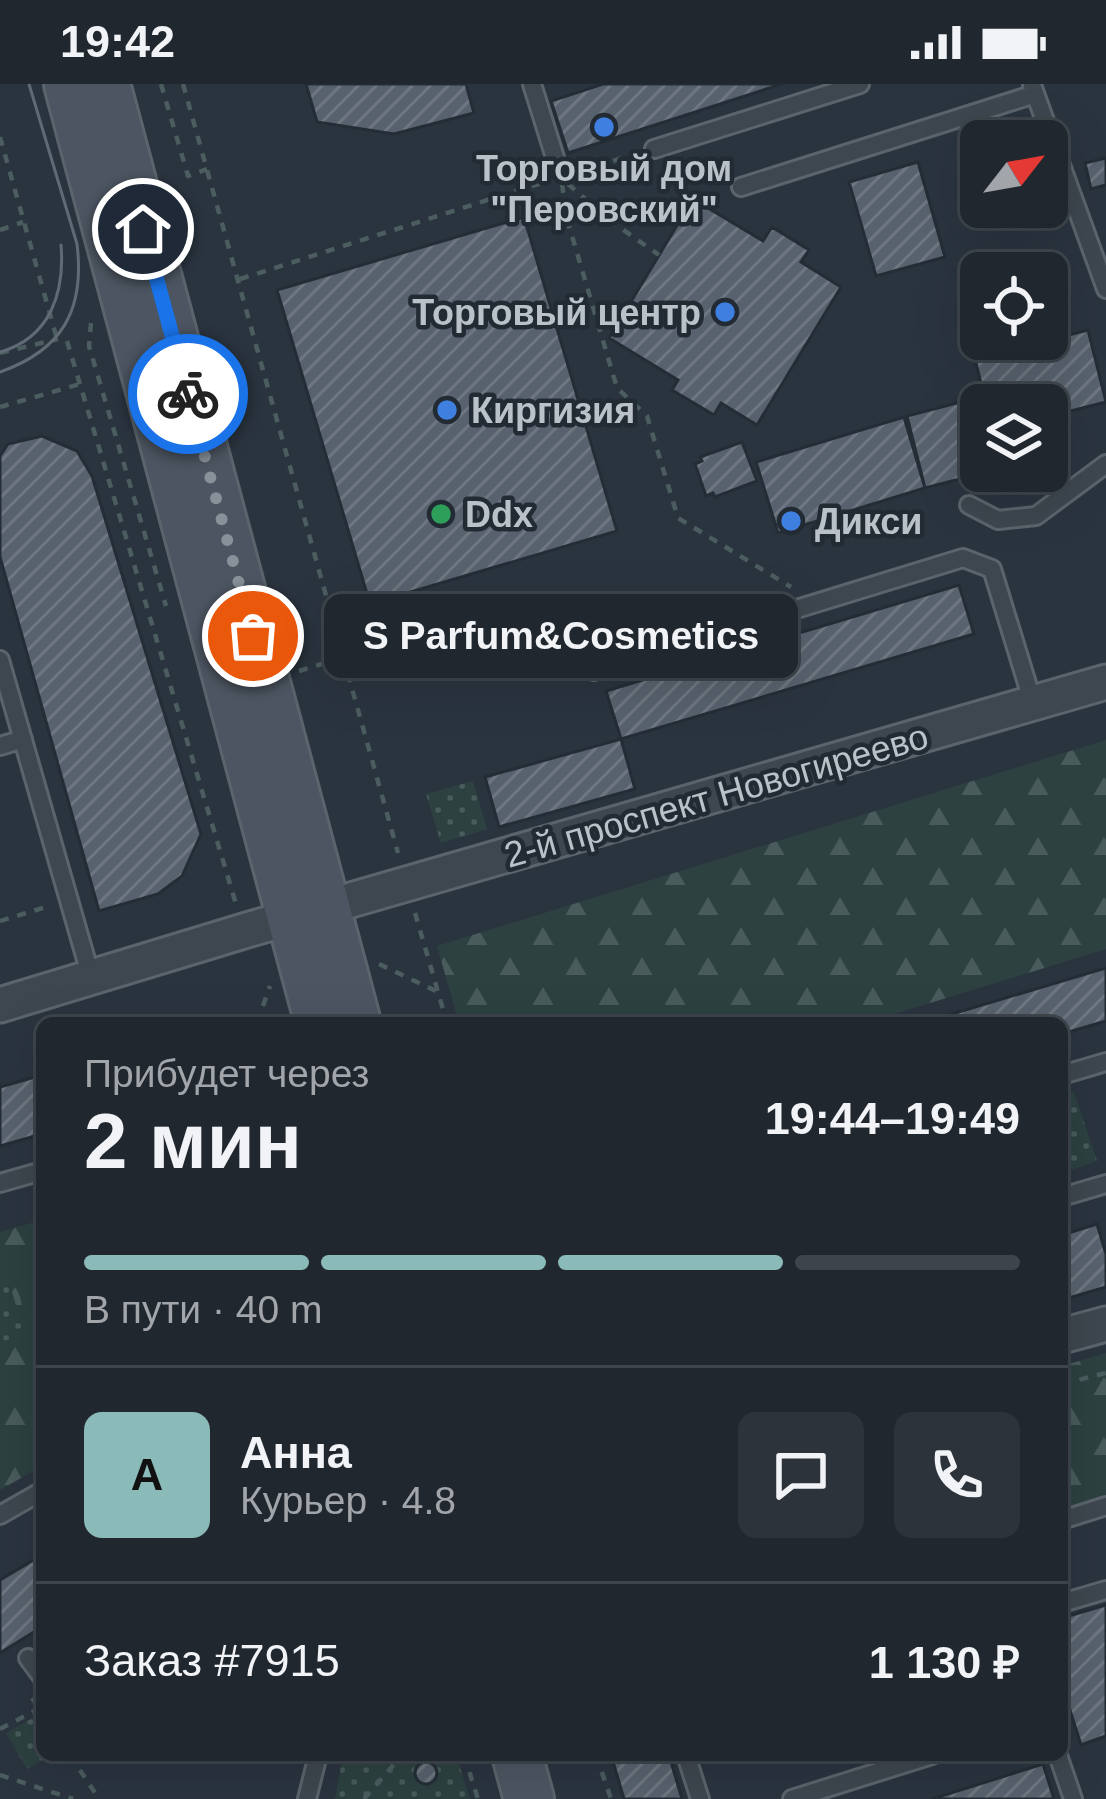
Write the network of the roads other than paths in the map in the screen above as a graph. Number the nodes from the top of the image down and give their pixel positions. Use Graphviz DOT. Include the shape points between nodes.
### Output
graph roads {
  1 [pos="69,84"];
  2 [pos="105,84"];
  3 [pos="532,84"];
  4 [pos="860,84"];
  5 [pos="1033,89"];
  6 [pos="654,148"];
  7 [pos="558,171"];
  8 [pos="741,187"];
  9 [pos="1106,289"];
  10 [pos="1106,464"];
  11 [pos="968,506"];
  12 [pos="0,661"];
  13 [pos="594,671"];
  14 [pos="1106,682"];
  15 [pos="1033,703"];
  16 [pos="22,739"];
  17 [pos="0,746"];
  18 [pos="309,913"];
  19 [pos="91,977"];
  20 [pos="0,1005"];
  21 [pos="319,1017"];
  22 [pos="353,1017"];
  23 [pos="1106,1062"];
  24 [pos="1068,1074"];
  25 [pos="36,1173"];
  26 [pos="0,1184"];
  27 [pos="1106,1184"];
  28 [pos="1068,1195"];
  29 [pos="1106,1324"];
  30 [pos="1068,1334"];
  31 [pos="36,1494"];
  32 [pos="1106,1506"];
  33 [pos="0,1515"];
  34 [pos="1068,1518"];
  35 [pos="1106,1590"];
  36 [pos="1068,1602"];
  37 [pos="28,1658"];
  38 [pos="36,1669"];
  39 [pos="316,1761"];
  40 [pos="519,1761"];
  41 [pos="554,1761"];
  42 [pos="688,1761"];
  43 [pos="913,1761"];
  44 [pos="1060,1761"];
  45 [pos="307,1799"];
  46 [pos="530,1799"];
  47 [pos="564,1799"];
  48 [pos="700,1799"];
  49 [pos="791,1799"];
  50 [pos="1073,1799"];
  1 -- 18 [label="main road"];
  2 -- 18 [label="main road" via="265,682"];
  3 -- 7 [label="lane"];
  4 -- 6 [label="lane"];
  5 -- 8 [label="lane"];
  5 -- 9 [label="lane"];
  10 -- 11 [label="lane" via="1036,516 998,520"];
  12 -- 16 [label="lane"];
  13 -- 15 [label="lane" via="963,558 992,569"];
  14 -- 15 [label="street, 2-й проспект Новогиреево"];
  15 -- 18 [label="street, 2-й проспект Новогиреево"];
  16 -- 17 [label="lane"];
  16 -- 19 [label="lane"];
  18 -- 19 [label="street, 2-й проспект Новогиреево"];
  18 -- 21 [label="main road"];
  18 -- 22 [label="main road"];
  19 -- 20 [label="street, 2-й проспект Новогиреево"];
  23 -- 24 [label="lane"];
  25 -- 26 [label="lane"];
  27 -- 28 [label="lane"];
  29 -- 30 [label="street"];
  31 -- 33 [label="lane"];
  32 -- 34 [label="lane"];
  35 -- 36 [label="lane"];
  37 -- 38 [label="lane"];
  39 -- 45 [label="lane"];
  40 -- 46 [label="main road"];
  41 -- 47 [label="main road"];
  42 -- 48 [label="lane"];
  43 -- 49 [label="lane"];
  44 -- 50 [label="lane"];
}
